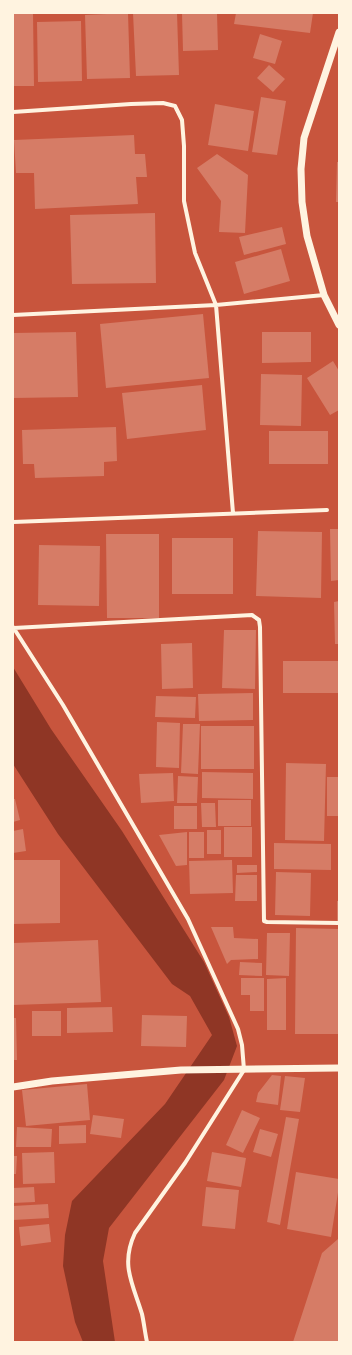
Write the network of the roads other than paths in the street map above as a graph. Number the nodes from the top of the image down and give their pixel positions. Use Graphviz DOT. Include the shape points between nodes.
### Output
graph roads {
  1 [pos="339,32"];
  2 [pos="13,112"];
  3 [pos="324,295"];
  4 [pos="216,305"];
  5 [pos="13,315"];
  6 [pos="339,325"];
  7 [pos="327,510"];
  8 [pos="233,514"];
  9 [pos="13,522"];
  10 [pos="13,628"];
  11 [pos="339,923"];
  12 [pos="339,1068"];
  13 [pos="244,1070"];
  14 [pos="13,1087"];
  15 [pos="147,1342"];
  1 -- 3 [label="street" via="304,138 301,169 307,236"];
  2 -- 4 [label="street" via="131,104 163,103 175,106 182,120 184,201 195,253"];
  3 -- 4 [label="street"];
  3 -- 6 [label="street"];
  4 -- 5 [label="street"];
  4 -- 8 [label="street"];
  7 -- 8 [label="street"];
  8 -- 9 [label="street"];
  10 -- 11 [label="street" via="252,615 259,620 264,921"];
  10 -- 13 [label="street" via="63,705 188,919 238,1029"];
  12 -- 13 [label="street"];
  13 -- 14 [label="street" via="181,1070 52,1081"];
  13 -- 15 [label="street" via="130,1244 127,1265"];
}
